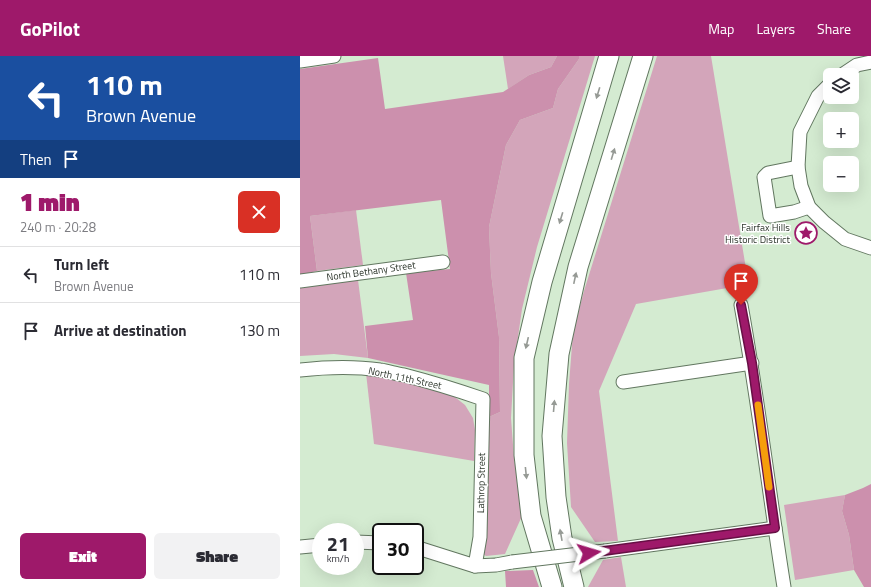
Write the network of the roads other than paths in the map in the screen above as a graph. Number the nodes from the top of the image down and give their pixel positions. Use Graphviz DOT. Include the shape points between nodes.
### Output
graph roads {
  1 [pos="334,56"];
  2 [pos="610,56"];
  3 [pos="643,56"];
  4 [pos="300,61"];
  5 [pos="871,62"];
  6 [pos="852,68"];
  7 [pos="823,91"];
  8 [pos="798,167"];
  9 [pos="809,207"];
  10 [pos="871,248"];
  11 [pos="443,262"];
  12 [pos="300,281"];
  13 [pos="741,305"];
  14 [pos="752,363"];
  15 [pos="300,370"];
  16 [pos="623,382"];
  17 [pos="484,399"];
  18 [pos="775,528"];
  19 [pos="312,546"];
  20 [pos="300,547"];
  21 [pos="424,550"];
  22 [pos="475,566"];
  23 [pos="552,587"];
  24 [pos="574,587"];
  25 [pos="784,587"];
  1 -- 4 [label="street"];
  2 -- 23 [label="highway, one-way" via="542,282 524,358 524,455 531,516"];
  24 -- 3 [label="highway, one-way" via="562,538 556,497 552,436 559,354 578,267"];
  5 -- 6 [label="street"];
  7 -- 8 [label="street" via="800,132"];
  8 -- 9 [label="street" via="801,186"];
  8 -- 9 [label="street" via="764,176 770,216"];
  9 -- 10 [label="street" via="845,239"];
  11 -- 12 [label="street, North Bethany Street"];
  13 -- 14 [label="street"];
  14 -- 16 [label="street"];
  14 -- 18 [label="street"];
  15 -- 17 [label="street, North 11th Street" via="325,367 380,370"];
  17 -- 22 [label="street, Lathrop Street" via="480,537"];
  18 -- 22 [label="street, bridge"];
  18 -- 25 [label="street"];
  19 -- 20 [label="street"];
  21 -- 22 [label="street"];
}
